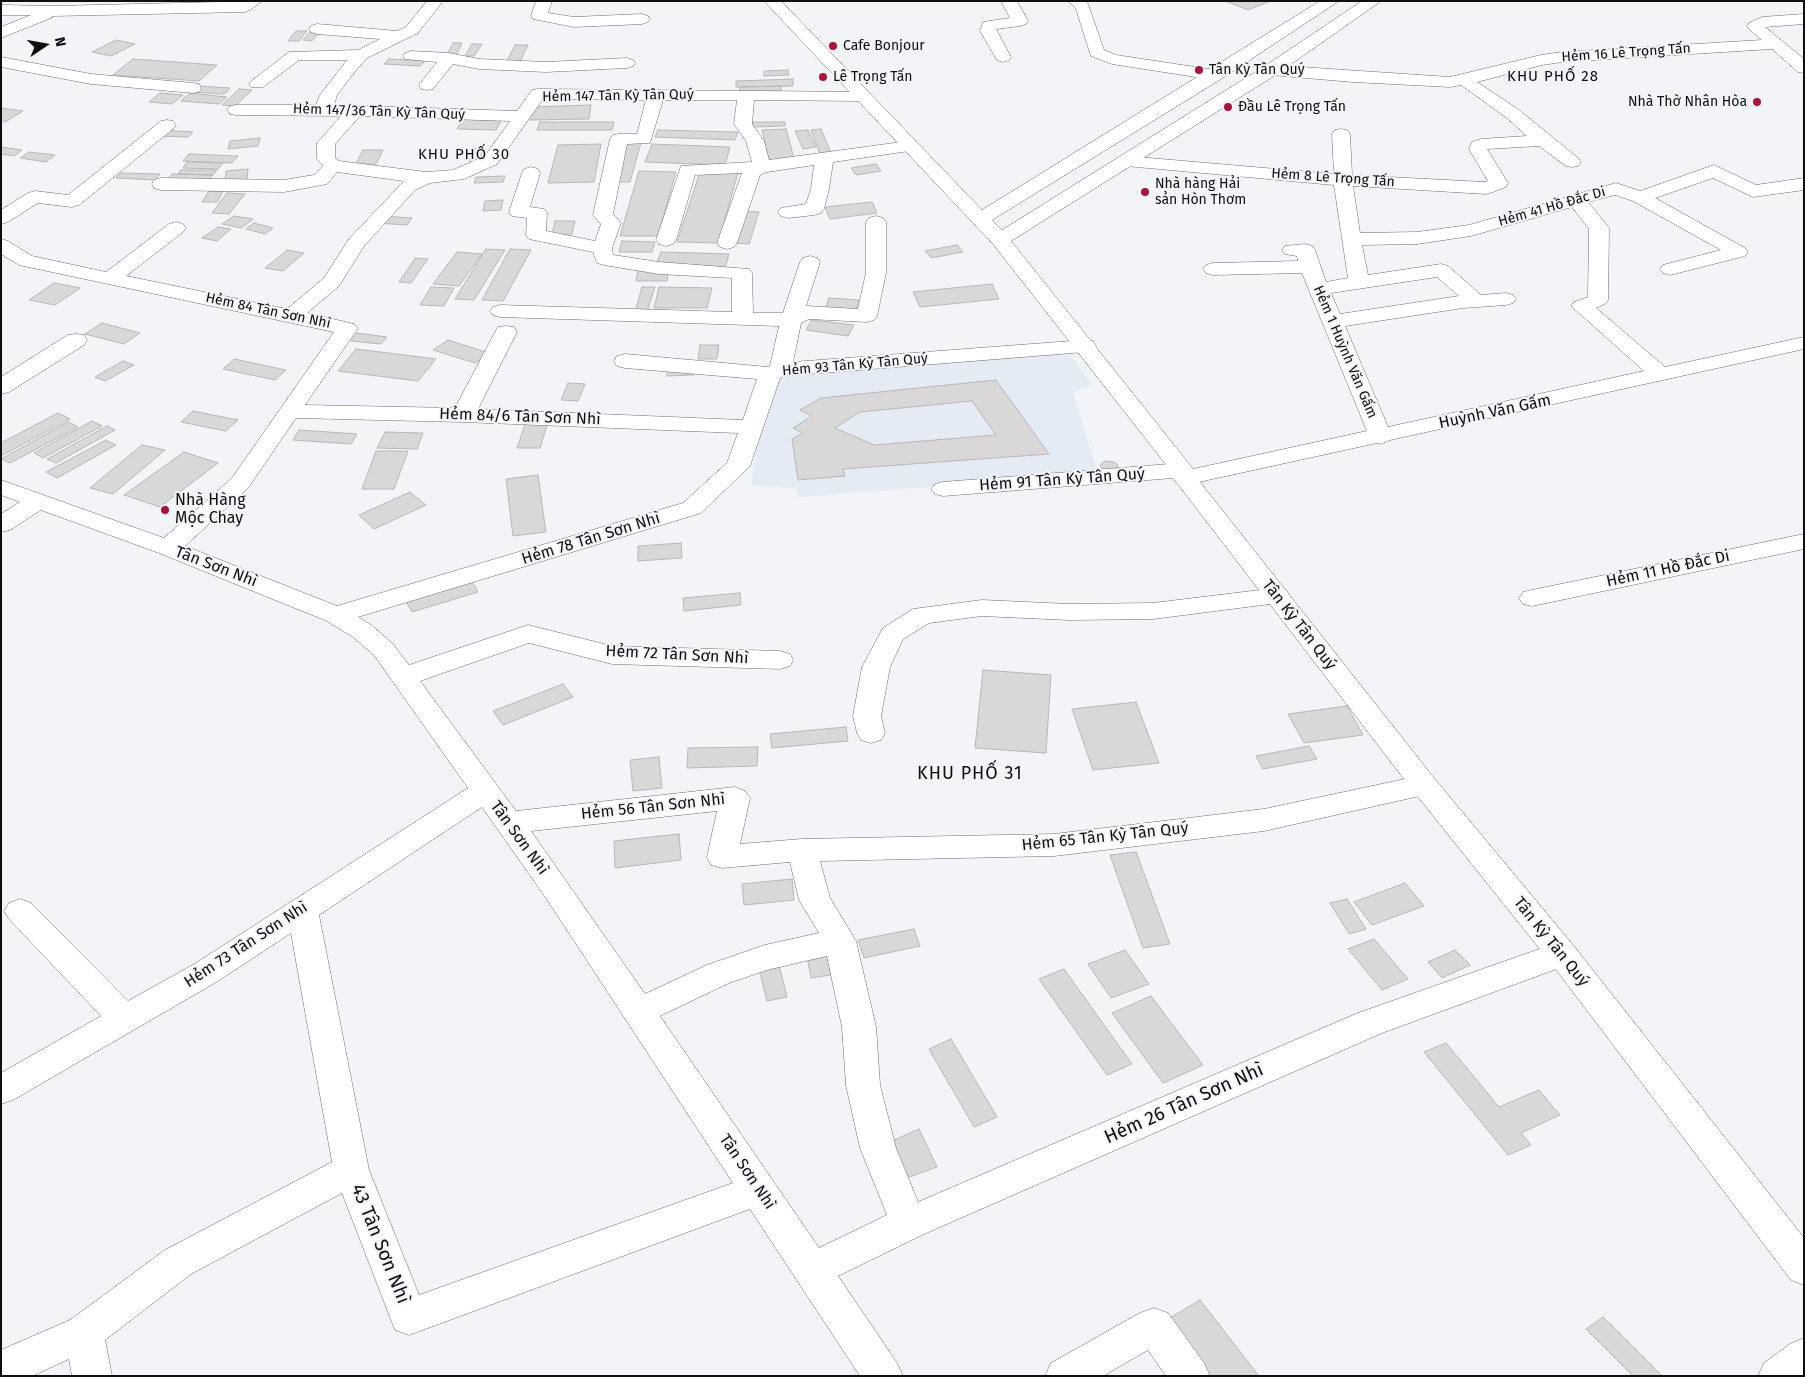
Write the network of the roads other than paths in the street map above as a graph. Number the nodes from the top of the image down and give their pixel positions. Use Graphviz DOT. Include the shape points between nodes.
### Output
graph roads {
  1 [pos="254,1"];
  2 [pos="435,1"];
  3 [pos="544,1"];
  4 [pos="772,1"];
  5 [pos="1008,1"];
  6 [pos="1076,1"];
  7 [pos="1331,1"];
  8 [pos="1373,1"];
  9 [pos="1,10"];
  10 [pos="53,11"];
  11 [pos="642,19"];
  12 [pos="1804,20"];
  13 [pos="317,29"];
  14 [pos="1,33"];
  15 [pos="402,36"];
  16 [pos="1775,44"];
  17 [pos="361,55"];
  18 [pos="411,56"];
  19 [pos="1003,57"];
  20 [pos="449,58"];
  21 [pos="1,62"];
  22 [pos="627,63"];
  23 [pos="546,67"];
  24 [pos="1804,68"];
  25 [pos="1271,70"];
  26 [pos="1215,75"];
  27 [pos="1464,80"];
  28 [pos="257,83"];
  29 [pos="427,86"];
  30 [pos="192,88"];
  31 [pos="538,94"];
  32 [pos="656,95"];
  33 [pos="746,95"];
  34 [pos="861,96"];
  35 [pos="236,110"];
  36 [pos="323,110"];
  37 [pos="354,112"];
  38 [pos="522,116"];
  39 [pos="167,124"];
  40 [pos="1341,134"];
  41 [pos="1543,140"];
  42 [pos="909,146"];
  43 [pos="824,159"];
  44 [pos="1126,161"];
  45 [pos="1572,162"];
  46 [pos="334,166"];
  47 [pos="762,167"];
  48 [pos="531,173"];
  49 [pos="426,178"];
  50 [pos="1343,180"];
  51 [pos="161,184"];
  52 [pos="1804,184"];
  53 [pos="1640,197"];
  54 [pos="1576,200"];
  55 [pos="788,212"];
  56 [pos="1,218"];
  57 [pos="981,219"];
  58 [pos="876,222"];
  59 [pos="176,228"];
  60 [pos="1350,238"];
  61 [pos="666,240"];
  62 [pos="1000,240"];
  63 [pos="727,243"];
  64 [pos="1,245"];
  65 [pos="602,248"];
  66 [pos="1292,250"];
  67 [pos="810,262"];
  68 [pos="1310,267"];
  69 [pos="1213,269"];
  70 [pos="1670,269"];
  71 [pos="109,278"];
  72 [pos="1359,282"];
  73 [pos="1318,289"];
  74 [pos="1506,299"];
  75 [pos="1476,301"];
  76 [pos="500,311"];
  77 [pos="292,316"];
  78 [pos="743,319"];
  79 [pos="791,320"];
  80 [pos="1332,322"];
  81 [pos="506,332"];
  82 [pos="76,340"];
  83 [pos="1804,343"];
  84 [pos="1085,346"];
  85 [pos="625,361"];
  86 [pos="775,372"];
  87 [pos="1661,375"];
  88 [pos="1,387"];
  89 [pos="290,411"];
  90 [pos="463,415"];
  91 [pos="750,427"];
  92 [pos="1381,437"];
  93 [pos="1183,474"];
  94 [pos="1,487"];
  95 [pos="943,489"];
  96 [pos="39,501"];
  97 [pos="1,525"];
  98 [pos="1804,541"];
  99 [pos="168,548"];
  100 [pos="1277,596"];
  101 [pos="1532,598"];
  102 [pos="336,615"];
  103 [pos="780,660"];
  104 [pos="403,677"];
  105 [pos="872,733"];
  106 [pos="1424,784"];
  107 [pos="485,791"];
  108 [pos="510,823"];
  109 [pos="802,850"];
  110 [pos="722,857"];
  111 [pos="302,909"];
  112 [pos="20,911"];
  113 [pos="840,941"];
  114 [pos="1562,954"];
  115 [pos="639,1012"];
  116 [pos="125,1019"];
  117 [pos="1,1090"];
  118 [pos="350,1170"];
  119 [pos="759,1190"];
  120 [pos="910,1223"];
  121 [pos="1804,1268"];
  122 [pos="813,1270"];
  123 [pos="84,1333"];
  124 [pos="1804,1357"];
  125 [pos="1,1370"];
  126 [pos="92,1376"];
  127 [pos="883,1376"];
  128 [pos="1065,1376"];
  129 [pos="1190,1376"];
  130 [pos="1778,1376"];
  1 -- 10 [label="street" via="245,7"];
  2 -- 15 [label="street" via="412,30"];
  3 -- 11 [label="street" via="539,16 574,22"];
  4 -- 34 [label="street, Tân Kỳ Tân Quý"];
  5 -- 19 [label="street" via="1020,21 989,25 988,31"];
  6 -- 26 [label="street" via="1083,7 1097,53 1112,59"];
  7 -- 26 [label="street"];
  8 -- 25 [label="street"];
  9 -- 10 [label="street"];
  10 -- 14 [label="street"];
  12 -- 16 [label="street" via="1756,25"];
  13 -- 15 [label="street"];
  15 -- 17 [label="street"];
  16 -- 24 [label="street"];
  16 -- 27 [label="street, Hẻm 16 Lê Trọng Tấn" via="1562,57"];
  17 -- 28 [label="street" via="295,55"];
  17 -- 36 [label="street" via="330,95"];
  18 -- 20 [label="street"];
  20 -- 23 [label="street" via="479,64"];
  20 -- 29 [label="street"];
  21 -- 30 [label="street" via="91,79"];
  22 -- 23 [label="street"];
  23 -- 31 [label="street"];
  25 -- 27 [label="street, Hẻm 16 Lê Trọng Tấn" via="1428,82"];
  25 -- 44 [label="street"];
  26 -- 57 [label="street"];
  27 -- 41 [label="street" via="1513,114"];
  31 -- 32 [label="street, Hẻm 147 Tân Kỳ Tân Quý"];
  31 -- 38 [label="street, Hẻm 147 Tân Kỳ Tân Quý"];
  32 -- 33 [label="street, Hẻm 147 Tân Kỳ Tân Quý"];
  32 -- 65 [label="street" via="644,139 619,139 603,215 611,223"];
  33 -- 34 [label="street, Hẻm 147 Tân Kỳ Tân Quý"];
  33 -- 47 [label="street" via="743,124 756,142"];
  34 -- 42 [label="street, Tân Kỳ Tân Quý"];
  35 -- 36 [label="street, Hẻm 147/36 Tân Kỳ Tân Quý"];
  36 -- 37 [label="street, Hẻm 147/36 Tân Kỳ Tân Quý"];
  37 -- 38 [label="street, Hẻm 147/36 Tân Kỳ Tân Quý"];
  37 -- 46 [label="street" via="326,143 326,159"];
  38 -- 49 [label="street, Hẻm 147 Tân Kỳ Tân Quý" via="491,160 457,174"];
  39 -- 56 [label="street" via="72,201 34,197"];
  40 -- 50 [label="street"];
  41 -- 45 [label="street"];
  41 -- 50 [label="street, Hẻm 8 Lê Trọng Tấn" via="1481,144 1478,149 1499,183 1486,188"];
  42 -- 43 [label="street"];
  42 -- 57 [label="street, Tân Kỳ Tân Quý"];
  43 -- 47 [label="street"];
  43 -- 55 [label="street" via="814,209"];
  44 -- 50 [label="street, Hẻm 8 Lê Trọng Tấn"];
  44 -- 62 [label="street"];
  46 -- 49 [label="street"];
  46 -- 51 [label="street" via="320,180 284,186"];
  47 -- 61 [label="street" via="687,170"];
  47 -- 63 [label="street" via="752,172"];
  48 -- 65 [label="street" via="519,212 537,214 536,235"];
  49 -- 77 [label="street, Hẻm 147 Tân Kỳ Tân Quý" via="408,186 356,243 332,282"];
  50 -- 60 [label="street"];
  52 -- 53 [label="street" via="1753,191 1714,171"];
  53 -- 54 [label="street, Hẻm 41 Hồ Đắc Di" via="1616,189"];
  53 -- 70 [label="street, Hẻm 41 Hồ Đắc Di" via="1738,252"];
  54 -- 60 [label="street, Hẻm 41 Hồ Đắc Di" via="1471,230 1417,238"];
  54 -- 87 [label="street" via="1599,228 1598,300 1581,306"];
  57 -- 62 [label="street, Tân Kỳ Tân Quý"];
  58 -- 79 [label="street" via="876,273 867,316 804,312"];
  59 -- 71 [label="street"];
  60 -- 72 [label="street"];
  62 -- 84 [label="street, Tân Kỳ Tân Quý"];
  64 -- 71 [label="street, Hẻm 84 Tân Sơn Nhì" via="26,261"];
  65 -- 78 [label="street" via="604,259 659,268 742,273"];
  66 -- 68 [label="street, Hẻm 1 Huỳnh Văn Gấm" via="1305,250"];
  67 -- 79 [label="street, Hẻm 78 Tân Sơn Nhì"];
  68 -- 69 [label="street, Hẻm 1 Huỳnh Văn Gấm"];
  68 -- 73 [label="street, Hẻm 1 Huỳnh Văn Gấm"];
  71 -- 77 [label="street, Hẻm 84 Tân Sơn Nhì"];
  72 -- 73 [label="street"];
  72 -- 75 [label="street" via="1441,270"];
  73 -- 80 [label="street, Hẻm 1 Huỳnh Văn Gấm"];
  74 -- 75 [label="street"];
  75 -- 80 [label="street"];
  76 -- 78 [label="street"];
  77 -- 89 [label="street, Hẻm 84 Tân Sơn Nhì" via="347,328"];
  78 -- 79 [label="street"];
  79 -- 86 [label="street, Hẻm 78 Tân Sơn Nhì"];
  80 -- 92 [label="street, Hẻm 1 Huỳnh Văn Gấm"];
  81 -- 90 [label="street"];
  82 -- 88 [label="street"];
  83 -- 87 [label="street, Huỳnh Văn Gấm"];
  84 -- 86 [label="street, Hẻm 93 Tân Kỳ Tân Quý"];
  84 -- 93 [label="street, Tân Kỳ Tân Quý"];
  85 -- 86 [label="street, Hẻm 93 Tân Kỳ Tân Quý"];
  86 -- 91 [label="street, Hẻm 78 Tân Sơn Nhì"];
  87 -- 92 [label="street, Huỳnh Văn Gấm"];
  89 -- 90 [label="street, Hẻm 84/6 Tân Sơn Nhì"];
  89 -- 99 [label="street, Hẻm 84 Tân Sơn Nhì" via="240,483"];
  90 -- 91 [label="street, Hẻm 84/6 Tân Sơn Nhì"];
  91 -- 102 [label="street, Hẻm 78 Tân Sơn Nhì" via="738,466 692,508"];
  92 -- 93 [label="street, Huỳnh Văn Gấm"];
  93 -- 95 [label="street, Hẻm 91 Tân Kỳ Tân Quý"];
  93 -- 100 [label="street, Tân Kỳ Tân Quý"];
  94 -- 96 [label="street, Tân Sơn Nhì"];
  96 -- 97 [label="street"];
  96 -- 99 [label="street, Tân Sơn Nhì"];
  98 -- 101 [label="street, Hẻm 11 Hồ Đắc Di"];
  99 -- 102 [label="street, Tân Sơn Nhì"];
  100 -- 105 [label="street" via="1153,611 982,608 922,615 892,634 876,667 867,716"];
  100 -- 106 [label="street, Tân Kỳ Tân Quý"];
  102 -- 104 [label="street, Tân Sơn Nhì" via="383,649"];
  103 -- 104 [label="street, Hẻm 72 Tân Sơn Nhì" via="612,655 528,634"];
  104 -- 107 [label="street, Tân Sơn Nhì"];
  106 -- 109 [label="street, Hẻm 65 Tân Kỳ Tân Quý" via="1264,820 1054,845"];
  106 -- 114 [label="street, Tân Kỳ Tân Quý"];
  107 -- 108 [label="street, Tân Sơn Nhì"];
  107 -- 111 [label="street, Hẻm 73 Tân Sơn Nhì"];
  108 -- 110 [label="street, Hẻm 56 Tân Sơn Nhì" via="735,798"];
  108 -- 115 [label="street, Tân Sơn Nhì"];
  109 -- 110 [label="street, Hẻm 65 Tân Kỳ Tân Quý"];
  109 -- 113 [label="street" via="815,900"];
  111 -- 116 [label="street, Hẻm 73 Tân Sơn Nhì" via="207,972"];
  111 -- 118 [label="street, 43 Tân Sơn Nhì"];
  112 -- 116 [label="street"];
  113 -- 115 [label="street" via="765,958 718,974"];
  113 -- 120 [label="street" via="859,1027 863,1085 878,1148"];
  114 -- 120 [label="street, Hẻm 26 Tân Sơn Nhì" via="1370,1023"];
  114 -- 121 [label="street, Tân Kỳ Tân Quý"];
  115 -- 119 [label="street, Tân Sơn Nhì"];
  116 -- 117 [label="street, Hẻm 73 Tân Sơn Nhì"];
  118 -- 119 [label="street, 43 Tân Sơn Nhì" via="409,1317"];
  118 -- 123 [label="street" via="178,1262"];
  119 -- 122 [label="street, Tân Sơn Nhì"];
  120 -- 122 [label="street, Hẻm 26 Tân Sơn Nhì"];
  122 -- 127 [label="street, Tân Sơn Nhì"];
  123 -- 125 [label="street"];
  123 -- 126 [label="street"];
  124 -- 130 [label="street"];
  128 -- 129 [label="street" via="1154,1326"];
}
